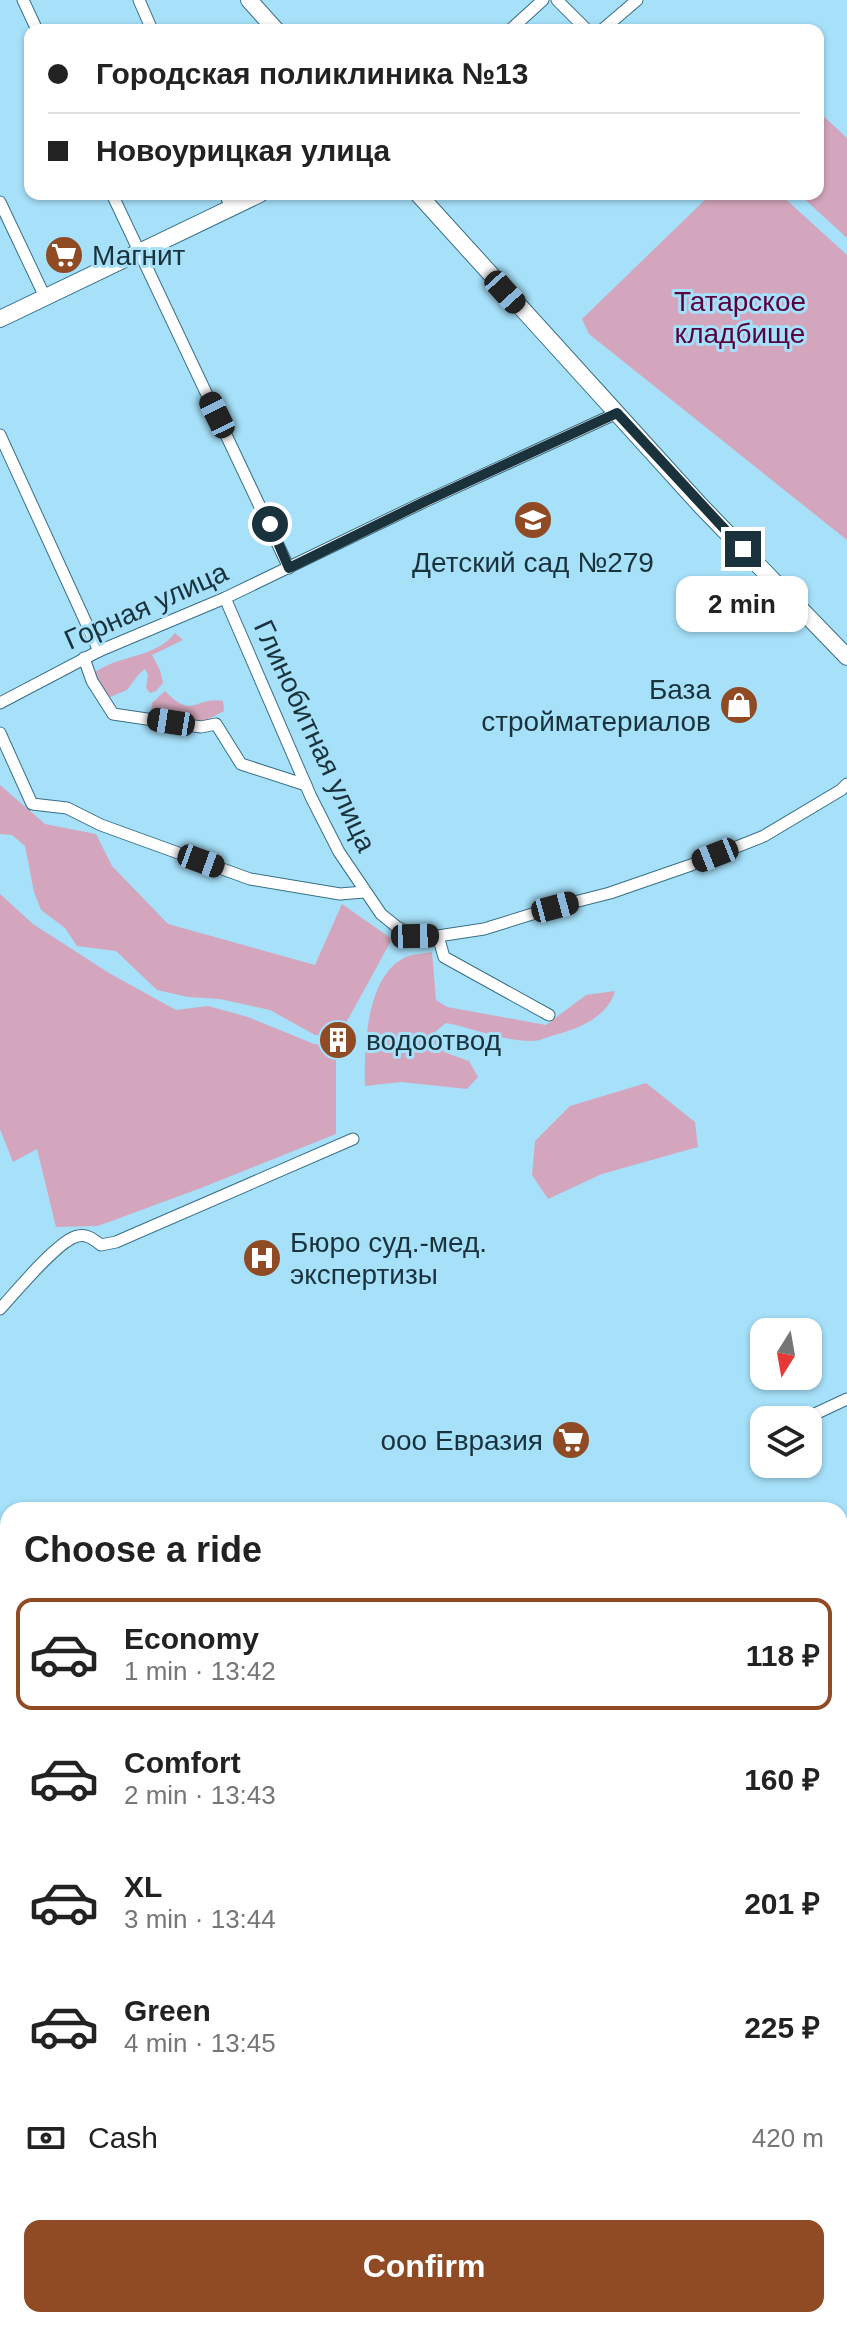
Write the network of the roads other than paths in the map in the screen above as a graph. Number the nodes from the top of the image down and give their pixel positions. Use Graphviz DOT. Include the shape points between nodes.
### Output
graph roads {
  1 [pos="23,0"];
  2 [pos="139,0"];
  3 [pos="249,0"];
  4 [pos="543,0"];
  5 [pos="557,0"];
  6 [pos="637,0"];
  7 [pos="34,24"];
  8 [pos="149,24"];
  9 [pos="271,24"];
  10 [pos="517,24"];
  11 [pos="581,24"];
  12 [pos="609,24"];
  13 [pos="115,200"];
  14 [pos="423,200"];
  15 [pos="228,201"];
  16 [pos="0,202"];
  17 [pos="139,251"];
  18 [pos="45,297"];
  19 [pos="0,319"];
  20 [pos="617,413"];
  21 [pos="0,435"];
  22 [pos="289,568"];
  23 [pos="225,598"];
  24 [pos="99,651"];
  25 [pos="847,657"];
  26 [pos="84,658"];
  27 [pos="0,703"];
  28 [pos="0,733"];
  29 [pos="847,784"];
  30 [pos="306,785"];
  31 [pos="364,892"];
  32 [pos="438,936"];
  33 [pos="549,1015"];
  34 [pos="353,1139"];
  35 [pos="0,1309"];
  36 [pos="847,1399"];
  37 [pos="822,1411"];
  1 -- 7 [label="street"];
  2 -- 8 [label="street"];
  3 -- 9 [label="main road"];
  4 -- 10 [label="street"];
  5 -- 11 [label="street"];
  6 -- 12 [label="street"];
  13 -- 17 [label="street"];
  14 -- 20 [label="main road"];
  15 -- 17 [label="main road"];
  16 -- 18 [label="street"];
  17 -- 18 [label="main road"];
  17 -- 22 [label="street"];
  18 -- 19 [label="main road"];
  20 -- 22 [label="street, Горная улица"];
  20 -- 25 [label="main road"];
  21 -- 24 [label="street"];
  22 -- 23 [label="street, Горная улица"];
  23 -- 24 [label="street, Горная улица"];
  23 -- 30 [label="street, Глинобитная улица"];
  24 -- 26 [label="street, Горная улица"];
  26 -- 27 [label="street, Горная улица"];
  26 -- 30 [label="street" via="113,714 201,727 216,724 241,764"];
  28 -- 31 [label="street" via="32,804 67,808 250,879 340,894"];
  29 -- 32 [label="street, Глинобитная улица" via="764,836 691,865 484,929"];
  30 -- 31 [label="street, Глинобитная улица"];
  31 -- 32 [label="street, Глинобитная улица" via="397,927 415,936"];
  32 -- 33 [label="street" via="444,957"];
  34 -- 35 [label="street" via="116,1242 101,1245 89,1236 77,1236 59,1247"];
  36 -- 37 [label="street"];
}
